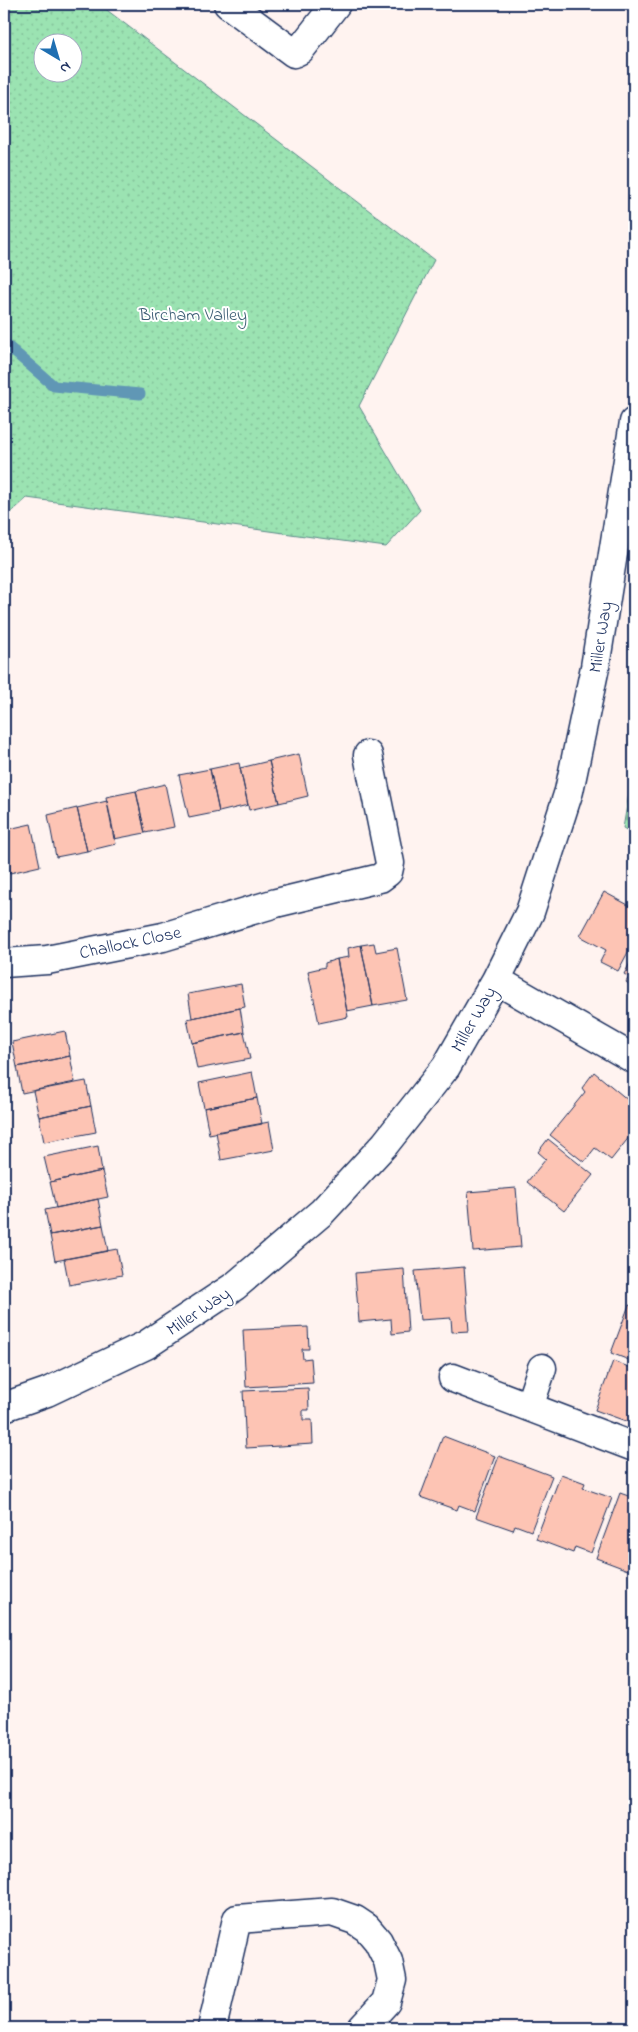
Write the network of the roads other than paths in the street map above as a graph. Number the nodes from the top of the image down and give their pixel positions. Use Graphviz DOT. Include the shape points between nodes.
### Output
graph roads {
  1 [pos="228,4"];
  2 [pos="336,4"];
  3 [pos="634,422"];
  4 [pos="368,754"];
  5 [pos="4,963"];
  6 [pos="496,980"];
  7 [pos="634,1059"];
  8 [pos="542,1368"];
  9 [pos="453,1378"];
  10 [pos="4,1407"];
  11 [pos="529,1407"];
  12 [pos="634,1447"];
  13 [pos="212,2028"];
  14 [pos="362,2028"];
  1 -- 2 [label="street" via="294,53 300,50"];
  3 -- 6 [label="street, Miller Way" via="595,667 570,791 530,912"];
  4 -- 5 [label="street, Challock Close" via="390,863 388,872 380,878 163,937 47,960"];
  6 -- 7 [label="street"];
  6 -- 10 [label="street, Miller Way" via="446,1067 385,1144 322,1212 235,1286 146,1345 47,1392"];
  8 -- 11 [label="street"];
  9 -- 11 [label="street"];
  11 -- 12 [label="street"];
  13 -- 14 [label="street" via="237,1919 332,1912 367,1928 388,1961 392,1980 386,2002"];
}
